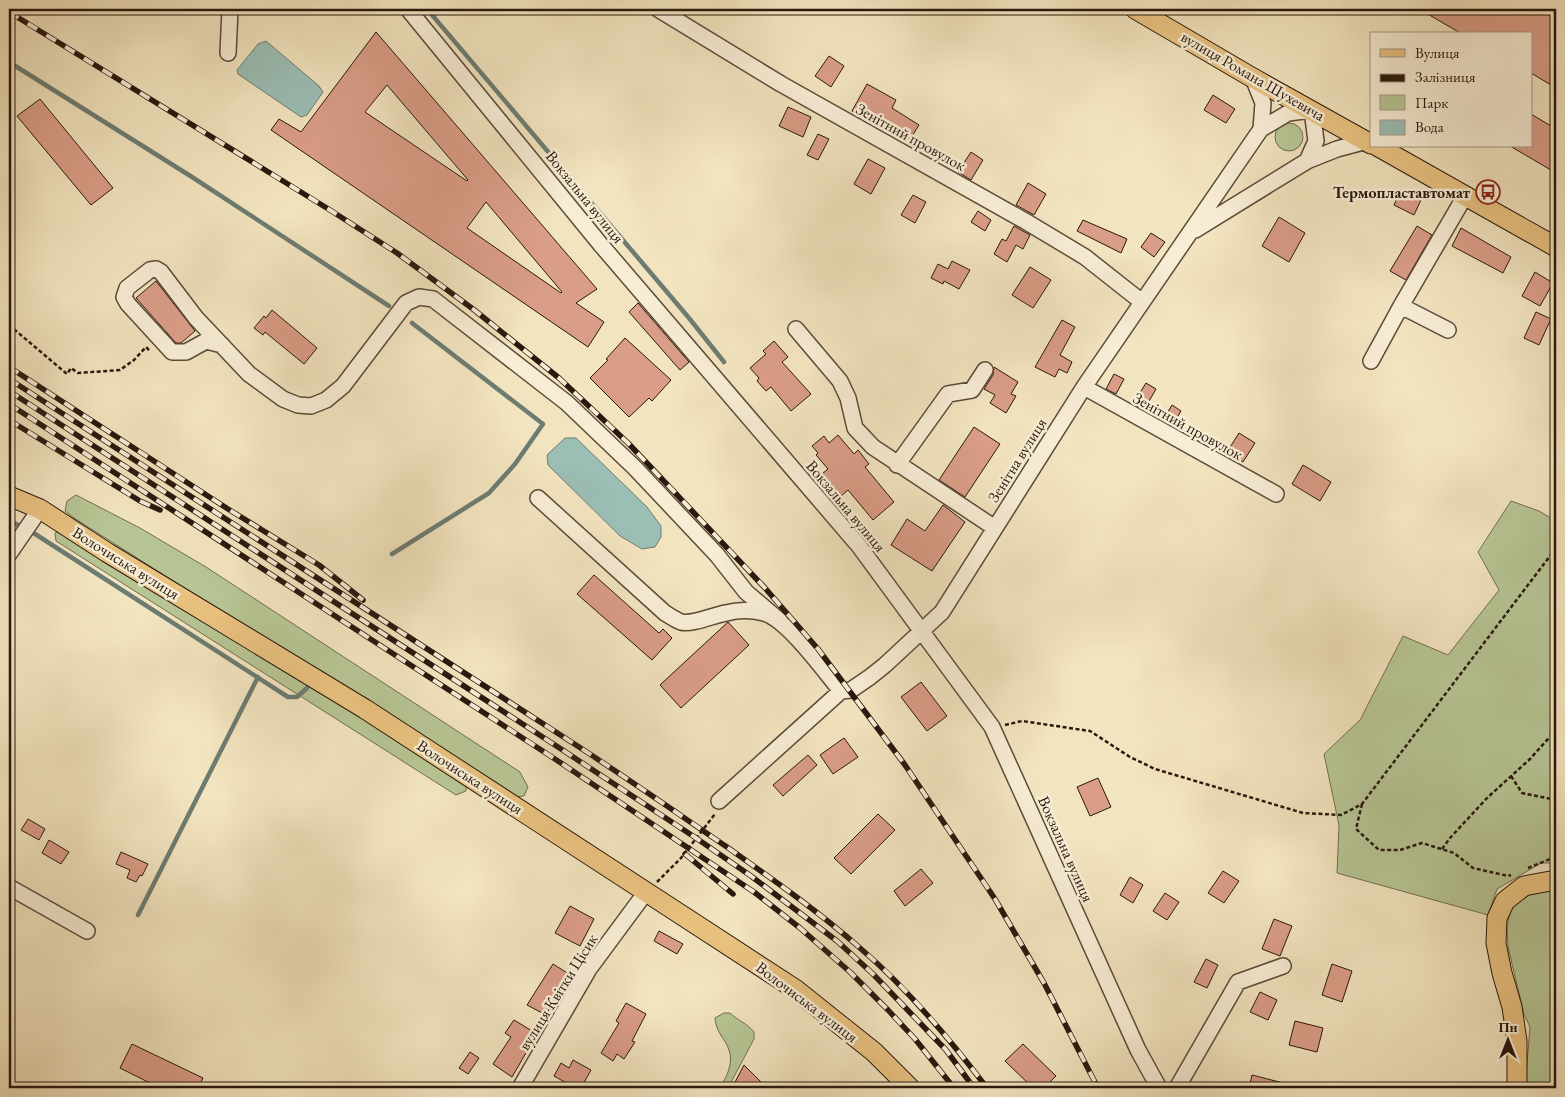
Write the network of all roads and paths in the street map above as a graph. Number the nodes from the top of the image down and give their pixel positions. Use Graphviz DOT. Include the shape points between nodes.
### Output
graph roads {
  1 [pos="230,9"];
  2 [pos="408,9"];
  3 [pos="658,9"];
  4 [pos="1135,9"];
  5 [pos="228,53"];
  6 [pos="1253,78"];
  7 [pos="1312,110"];
  8 [pos="1261,129"];
  9 [pos="1370,143"];
  10 [pos="1370,144"];
  11 [pos="1379,148"];
  12 [pos="1307,161"];
  13 [pos="1465,196"];
  14 [pos="1190,233"];
  15 [pos="1556,247"];
  16 [pos="1142,302"];
  17 [pos="1401,306"];
  18 [pos="9,325"];
  19 [pos="796,329"];
  20 [pos="1448,330"];
  21 [pos="222,345"];
  22 [pos="170,349"];
  23 [pos="1371,361"];
  24 [pos="985,370"];
  25 [pos="1084,387"];
  26 [pos="897,464"];
  27 [pos="1276,494"];
  28 [pos="9,496"];
  29 [pos="538,498"];
  30 [pos="40,509"];
  31 [pos="995,528"];
  32 [pos="1556,548"];
  33 [pos="9,554"];
  34 [pos="780,622"];
  35 [pos="922,632"];
  36 [pos="841,691"];
  37 [pos="992,727"];
  38 [pos="1556,730"];
  39 [pos="1511,776"];
  40 [pos="1556,800"];
  41 [pos="719,801"];
  42 [pos="1362,804"];
  43 [pos="1442,849"];
  44 [pos="1556,859"];
  45 [pos="1525,869"];
  46 [pos="1516,873"];
  47 [pos="1556,880"];
  48 [pos="9,887"];
  49 [pos="646,892"];
  50 [pos="87,932"];
  51 [pos="1283,966"];
  52 [pos="520,1088"];
  53 [pos="910,1088"];
  54 [pos="1085,1088"];
  55 [pos="1106,1088"];
  56 [pos="1159,1088"];
  57 [pos="1177,1088"];
  58 [pos="1517,1088"];
  1 -- 5 [label="street"];
  2 -- 35 [label="street, Вокзальна вулиця" via="601,245 859,546"];
  3 -- 16 [label="street, Зенітний провулок" via="789,89 1078,253"];
  4 -- 6 [label="main road, вулиця Романа Шухевича"];
  6 -- 7 [label="main road, вулиця Романа Шухевича"];
  6 -- 8 [label="street, Зенітна вулиця" via="1263,103"];
  7 -- 8 [label="street" via="1288,112"];
  7 -- 9 [label="main road, вулиця Романа Шухевича"];
  7 -- 12 [label="street" via="1316,141"];
  8 -- 14 [label="street, Зенітна вулиця"];
  10 -- 12 [label="street" via="1337,149"];
  11 -- 13 [label="main road, вулиця Романа Шухевича"];
  12 -- 14 [label="street"];
  13 -- 15 [label="main road, вулиця Романа Шухевича"];
  13 -- 17 [label="street"];
  14 -- 16 [label="street, Зенітна вулиця"];
  16 -- 25 [label="street, Зенітна вулиця"];
  17 -- 20 [label="street"];
  17 -- 23 [label="street"];
  18 -- 22 [label="path" via="67,374 71,368 78,373 120,370 146,348 154,354"];
  19 -- 26 [label="street" via="840,381 855,428 873,447"];
  21 -- 22 [label="street" via="206,341 186,352 172,352"];
  21 -- 22 [label="street" via="160,272 150,270 127,288 124,297"];
  21 -- 34 [label="street" via="249,374 284,399 311,406 326,400 343,386 406,303 419,297 433,299 567,404 635,468 717,555 746,592"];
  24 -- 26 [label="street" via="972,390 948,394"];
  25 -- 27 [label="street, Зенітний провулок"];
  25 -- 31 [label="street, Зенітна вулиця"];
  26 -- 31 [label="street"];
  28 -- 30 [label="main road, Волочиська вулиця"];
  29 -- 34 [label="street" via="665,613 682,622 739,611 765,613"];
  30 -- 33 [label="street"];
  30 -- 49 [label="main road, Волочиська вулиця" via="365,710"];
  31 -- 35 [label="street, Зенітна вулиця" via="942,612"];
  32 -- 42 [label="path"];
  34 -- 36 [label="street"];
  35 -- 36 [label="street, Зенітна вулиця" via="870,678 851,690"];
  35 -- 37 [label="street, Вокзальна вулиця"];
  36 -- 41 [label="street, Зенітна вулиця"];
  37 -- 42 [label="path" via="1022,722 1090,731 1155,769 1303,813 1341,815"];
  37 -- 56 [label="street, Вокзальна вулиця" via="1138,1050"];
  38 -- 39 [label="path"];
  39 -- 40 [label="path" via="1522,793"];
  39 -- 43 [label="path"];
  41 -- 49 [label="path" via="719,808 688,849"];
  42 -- 43 [label="path" via="1356,829 1379,850 1400,850 1422,843"];
  43 -- 46 [label="path" via="1454,853 1473,868 1508,876"];
  44 -- 45 [label="path"];
  47 -- 58 [label="main road" via="1524,886 1505,901 1497,918 1496,944 1518,1042"];
  48 -- 50 [label="street"];
  49 -- 52 [label="street, вулиця Квітки Цісик" via="589,969"];
  49 -- 53 [label="main road, Волочиська вулиця" via="795,989 874,1052"];
  51 -- 57 [label="street" via="1238,982"];
  54 -- 55 [label="path"];
}
